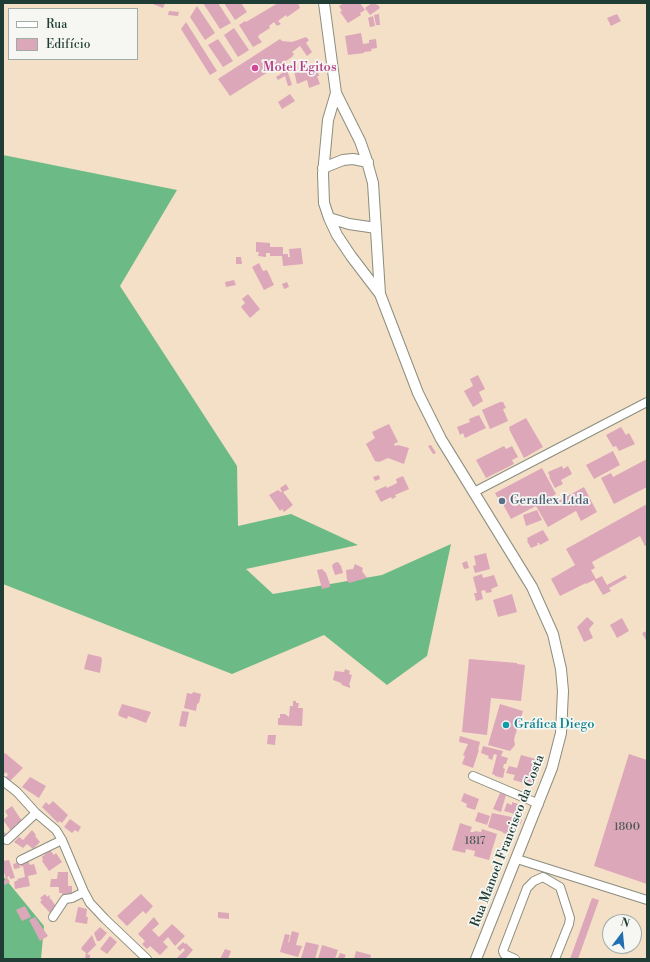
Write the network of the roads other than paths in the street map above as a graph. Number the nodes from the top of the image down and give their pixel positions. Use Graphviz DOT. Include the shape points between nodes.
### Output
graph roads {
  1 [pos="324,3"];
  2 [pos="336,94"];
  3 [pos="368,162"];
  4 [pos="323,168"];
  5 [pos="329,218"];
  6 [pos="376,228"];
  7 [pos="380,294"];
  8 [pos="647,402"];
  9 [pos="474,492"];
  10 [pos="473,776"];
  11 [pos="3,781"];
  12 [pos="539,804"];
  13 [pos="36,813"];
  14 [pos="7,840"];
  15 [pos="62,840"];
  16 [pos="517,859"];
  17 [pos="22,860"];
  18 [pos="551,870"];
  19 [pos="547,878"];
  20 [pos="84,892"];
  21 [pos="647,900"];
  22 [pos="53,917"];
  23 [pos="147,959"];
  24 [pos="476,959"];
  25 [pos="515,959"];
  26 [pos="555,959"];
  1 -- 2 [label="main road, Rua Manoel Francisco da Costa"];
  2 -- 3 [label="main road, Rua Manoel Francisco da Costa"];
  2 -- 4 [label="main road, Rua Manoel Francisco da Costa" via="328,120"];
  3 -- 4 [label="main road" via="343,160"];
  3 -- 6 [label="main road, Rua Manoel Francisco da Costa" via="375,194"];
  4 -- 5 [label="main road, Rua Manoel Francisco da Costa" via="324,203"];
  5 -- 6 [label="main road"];
  5 -- 7 [label="main road, Rua Manoel Francisco da Costa" via="350,256"];
  6 -- 7 [label="main road, Rua Manoel Francisco da Costa"];
  7 -- 9 [label="main road, Rua Manoel Francisco da Costa" via="426,409 441,439"];
  8 -- 9 [label="street"];
  9 -- 12 [label="main road, Rua Manoel Francisco da Costa" via="532,586 554,634 558,653 563,692 561,732"];
  10 -- 12 [label="street"];
  11 -- 13 [label="street"];
  12 -- 16 [label="main road, Rua Manoel Francisco da Costa"];
  13 -- 14 [label="street"];
  13 -- 15 [label="street" via="56,830"];
  15 -- 17 [label="street"];
  15 -- 20 [label="street"];
  16 -- 18 [label="street"];
  16 -- 24 [label="main road, Rua Manoel Francisco da Costa"];
  18 -- 19 [label="street"];
  18 -- 21 [label="street"];
  19 -- 25 [label="street" via="540,877 534,881 525,894 503,951"];
  19 -- 26 [label="street" via="560,887 570,918"];
  20 -- 22 [label="street" via="65,899"];
  20 -- 23 [label="street" via="96,911"];
}
